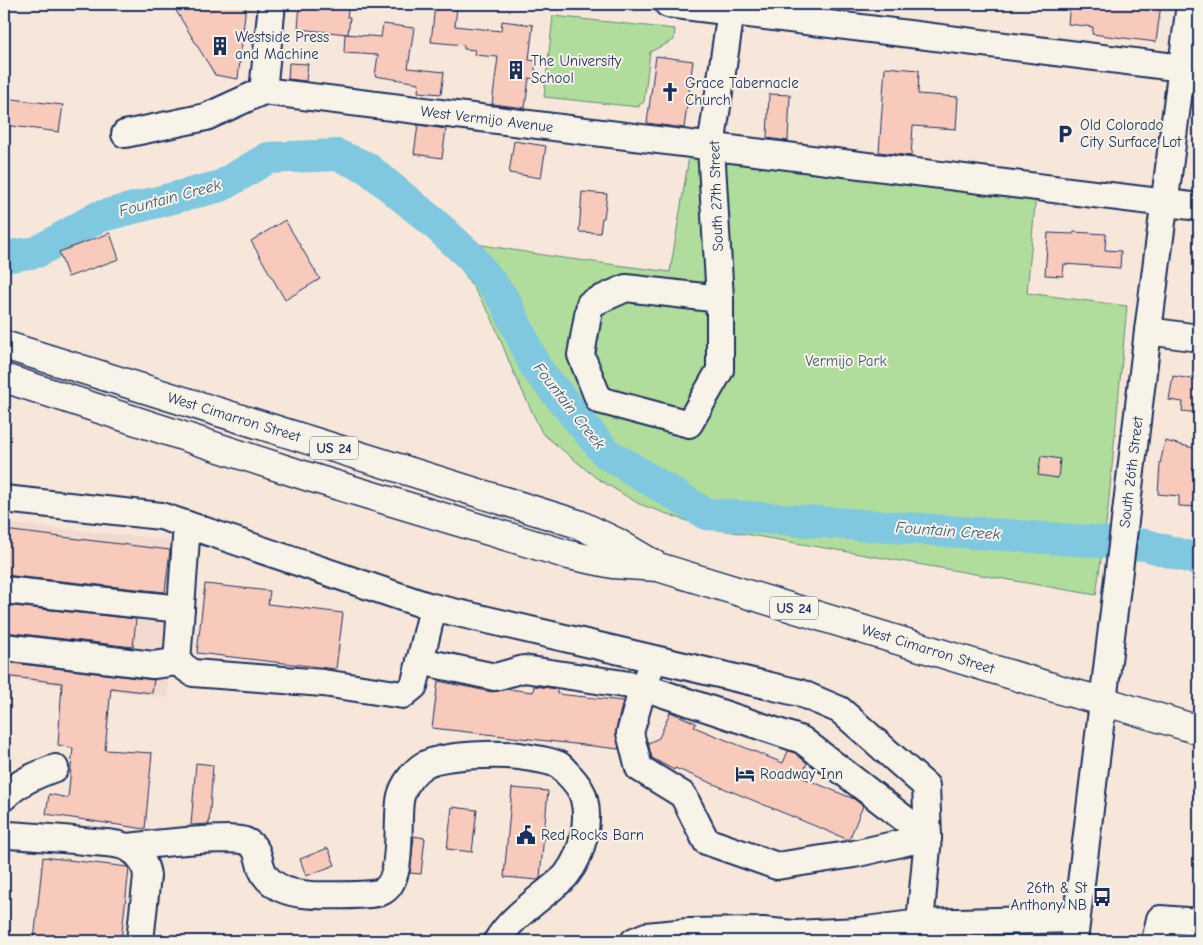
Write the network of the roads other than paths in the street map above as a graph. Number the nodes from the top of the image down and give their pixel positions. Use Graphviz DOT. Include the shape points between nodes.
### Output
graph roads {
  1 [pos="272,4"];
  2 [pos="668,4"];
  3 [pos="1190,4"];
  4 [pos="732,7"];
  5 [pos="1190,69"];
  6 [pos="263,91"];
  7 [pos="125,134"];
  8 [pos="711,147"];
  9 [pos="1164,203"];
  10 [pos="1199,207"];
  11 [pos="720,299"];
  12 [pos="1148,330"];
  13 [pos="1199,338"];
  14 [pos="4,344"];
  15 [pos="4,378"];
  16 [pos="4,499"];
  17 [pos="187,525"];
  18 [pos="658,567"];
  19 [pos="4,590"];
  20 [pos="433,608"];
  21 [pos="181,609"];
  22 [pos="4,647"];
  23 [pos="655,659"];
  24 [pos="420,661"];
  25 [pos="177,662"];
  26 [pos="643,687"];
  27 [pos="1103,701"];
  28 [pos="1199,730"];
  29 [pos="55,768"];
  30 [pos="4,797"];
  31 [pos="4,835"];
  32 [pos="928,838"];
  33 [pos="128,847"];
  34 [pos="1199,922"];
  35 [pos="913,930"];
  36 [pos="1075,930"];
  37 [pos="859,936"];
  38 [pos="140,941"];
  39 [pos="497,941"];
  40 [pos="634,941"];
  41 [pos="1155,941"];
  1 -- 6 [label="street"];
  2 -- 4 [label="street"];
  3 -- 5 [label="street, South 26th Street"];
  4 -- 5 [label="street"];
  4 -- 8 [label="street, South 27th Street"];
  5 -- 9 [label="street, South 26th Street"];
  6 -- 7 [label="street" via="206,116"];
  6 -- 8 [label="street, West Vermijo Avenue"];
  8 -- 9 [label="street, West Vermijo Avenue"];
  8 -- 11 [label="street, South 27th Street"];
  9 -- 10 [label="street, West Vermijo Avenue"];
  9 -- 12 [label="street, South 26th Street"];
  11 -- 11 [label="street" via="720,370 690,424 599,400 581,355 590,304 626,288"];
  12 -- 13 [label="street"];
  12 -- 27 [label="street, South 26th Street"];
  14 -- 18 [label="highway, West Cimarron Street / US 24" via="578,524"];
  15 -- 18 [label="highway, West Cimarron Street / US 24" via="306,476 569,556 613,564"];
  16 -- 17 [label="street" via="161,516"];
  17 -- 20 [label="street"];
  17 -- 21 [label="street"];
  18 -- 27 [label="highway, West Cimarron Street / US 24"];
  19 -- 21 [label="street"];
  20 -- 23 [label="street"];
  20 -- 24 [label="street"];
  21 -- 25 [label="street"];
  22 -- 25 [label="street" via="153,665"];
  23 -- 26 [label="street"];
  23 -- 32 [label="street" via="800,693 840,710 926,786"];
  24 -- 25 [label="street" via="414,686 403,695 323,683 193,673"];
  24 -- 26 [label="street" via="495,677 524,669"];
  26 -- 32 [label="street" via="802,740"];
  26 -- 32 [label="street" via="630,733 639,768 683,795 706,840 777,866"];
  27 -- 28 [label="highway, West Cimarron Street / US 24"];
  27 -- 36 [label="street, South 26th Street"];
  29 -- 30 [label="street" via="33,776"];
  31 -- 33 [label="street" via="45,836"];
  32 -- 35 [label="street"];
  33 -- 38 [label="street" via="143,863 147,876"];
  33 -- 39 [label="street" via="200,840 244,840 258,853 260,866 267,878 279,888 302,894 383,892 396,870 401,793 409,779 423,766 437,759 477,756 513,755 544,760 560,766 575,781 584,798 585,829 581,848 567,874 519,915"];
  34 -- 41 [label="street" via="1160,919"];
  35 -- 36 [label="street"];
  35 -- 37 [label="street"];
  37 -- 40 [label="street" via="763,931 688,932 646,936"];
}
